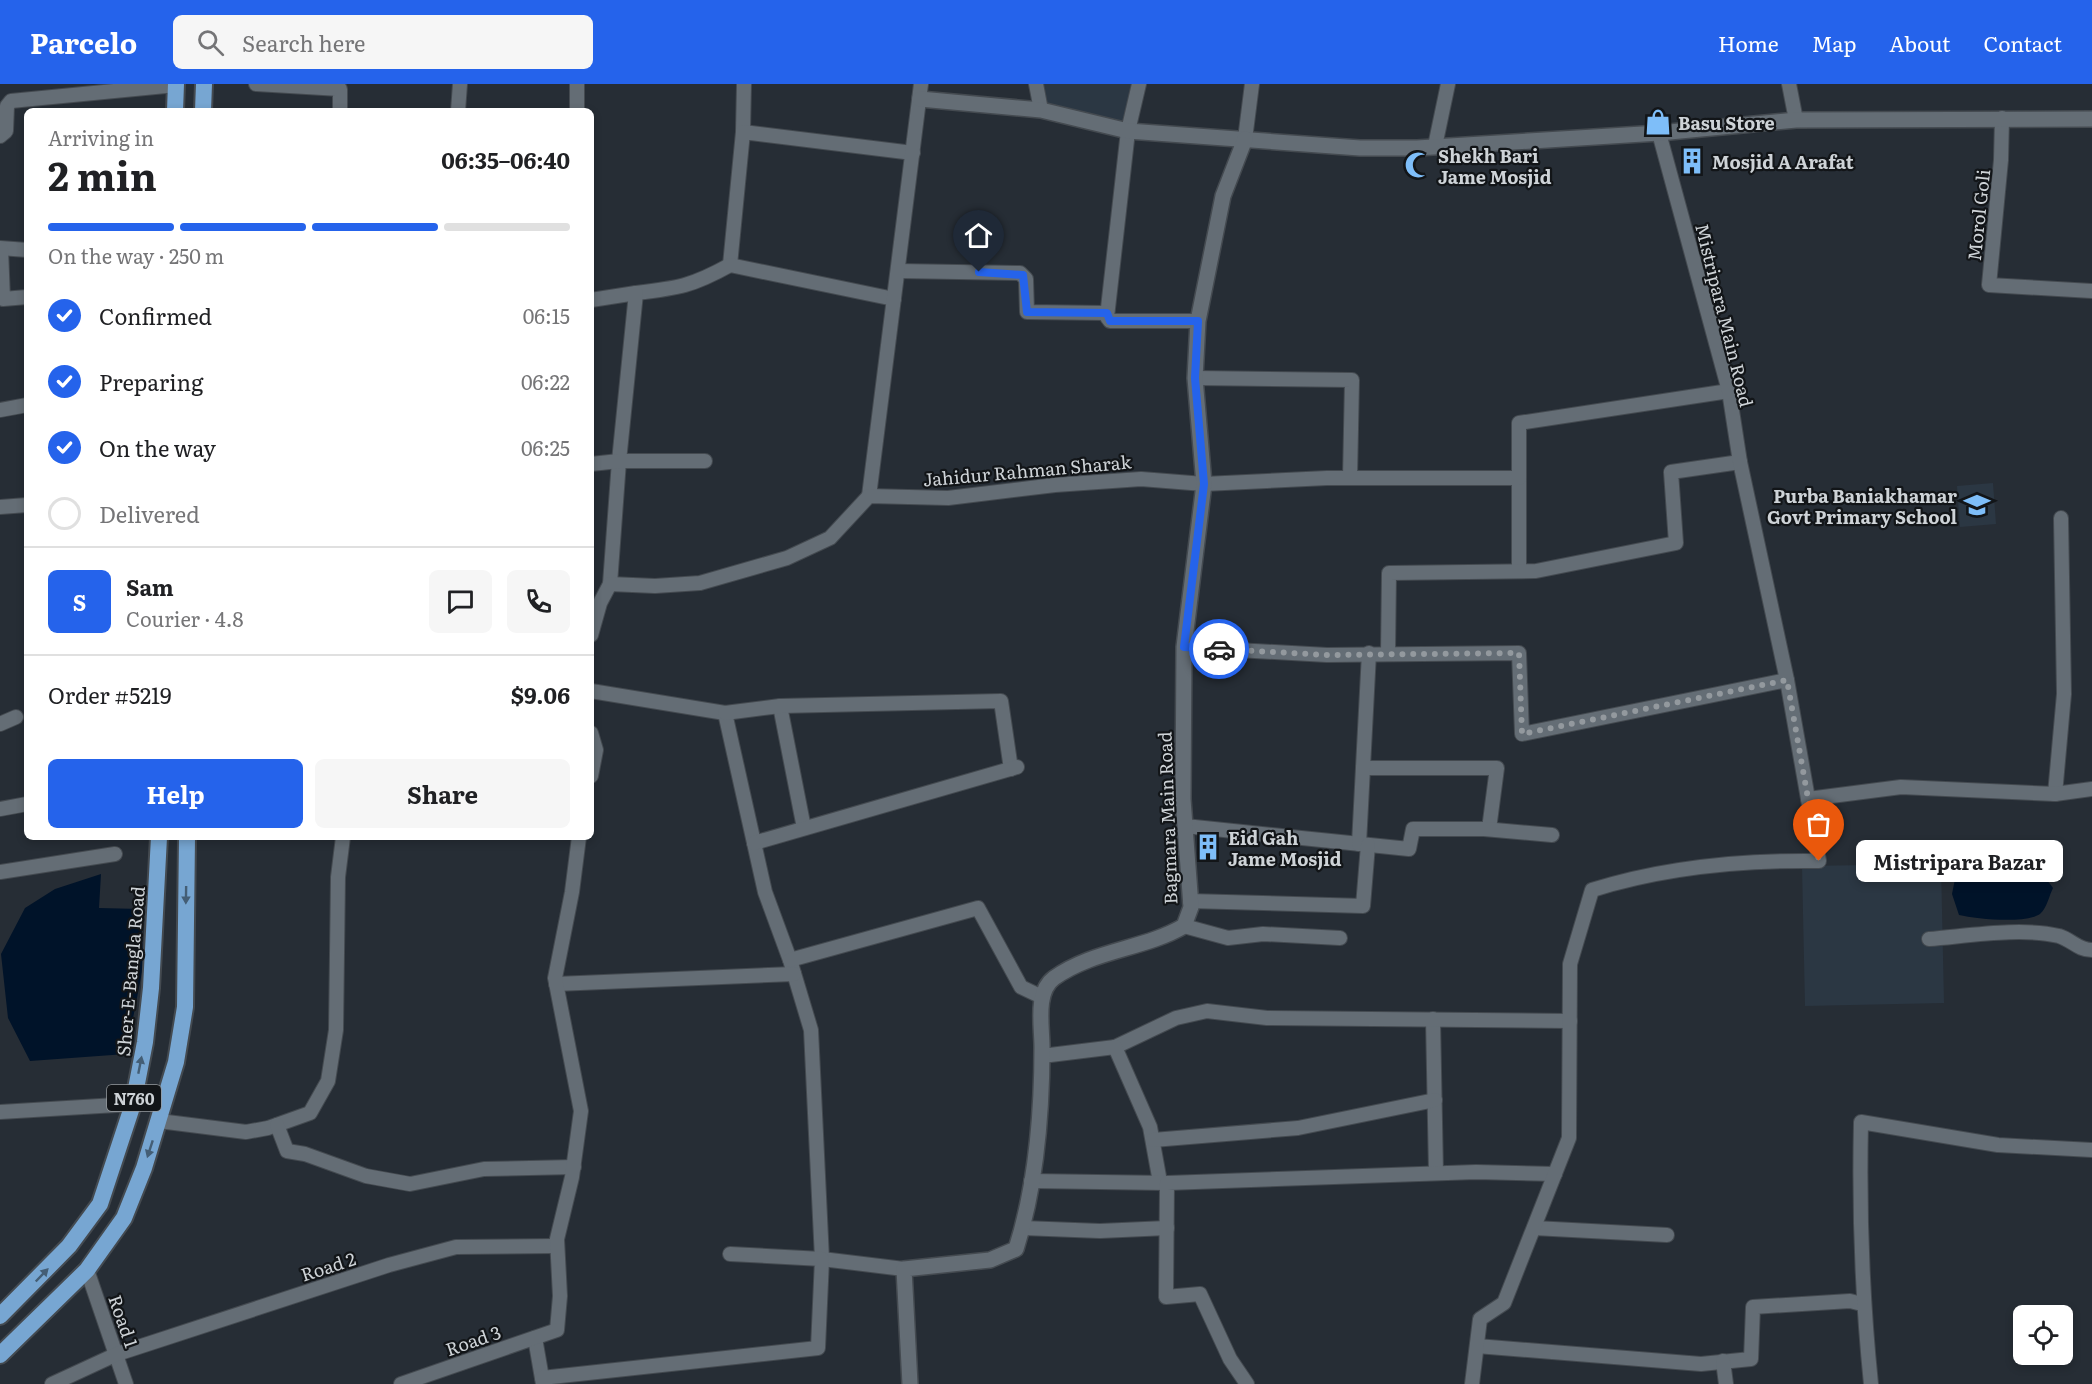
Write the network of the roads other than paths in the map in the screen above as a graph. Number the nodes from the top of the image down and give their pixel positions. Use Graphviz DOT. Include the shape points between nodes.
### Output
graph roads {
  1 [pos="176,84"];
  2 [pos="204,84"];
  3 [pos="256,84"];
  4 [pos="460,84"];
  5 [pos="577,84"];
  6 [pos="744,84"];
  7 [pos="1036,84"];
  8 [pos="1139,84"];
  9 [pos="1252,84"];
  10 [pos="1448,84"];
  11 [pos="1789,84"];
  12 [pos="343,86"];
  13 [pos="920,92"];
  14 [pos="175,108"];
  15 [pos="203,108"];
  16 [pos="340,108"];
  17 [pos="458,108"];
  18 [pos="577,108"];
  19 [pos="1041,110"];
  20 [pos="2001,118"];
  21 [pos="2092,119"];
  22 [pos="1796,120"];
  23 [pos="1128,131"];
  24 [pos="743,132"];
  25 [pos="1659,133"];
  26 [pos="0,136"];
  27 [pos="1245,139"];
  28 [pos="1435,147"];
  29 [pos="913,153"];
  30 [pos="0,249"];
  31 [pos="24,249"];
  32 [pos="730,265"];
  33 [pos="898,271"];
  34 [pos="2092,291"];
  35 [pos="636,293"];
  36 [pos="24,297"];
  37 [pos="894,298"];
  38 [pos="594,300"];
  39 [pos="1107,313"];
  40 [pos="1198,321"];
  41 [pos="1195,378"];
  42 [pos="1729,391"];
  43 [pos="24,406"];
  44 [pos="0,410"];
  45 [pos="619,461"];
  46 [pos="705,461"];
  47 [pos="1740,462"];
  48 [pos="594,464"];
  49 [pos="1350,478"];
  50 [pos="1519,478"];
  51 [pos="1204,484"];
  52 [pos="869,496"];
  53 [pos="24,505"];
  54 [pos="0,507"];
  55 [pos="2061,518"];
  56 [pos="1519,571"];
  57 [pos="610,584"];
  58 [pos="594,624"];
  59 [pos="1184,647"];
  60 [pos="1369,653"];
  61 [pos="1388,654"];
  62 [pos="1787,680"];
  63 [pos="594,691"];
  64 [pos="780,706"];
  65 [pos="725,713"];
  66 [pos="16,717"];
  67 [pos="0,724"];
  68 [pos="594,743"];
  69 [pos="594,760"];
  70 [pos="1363,768"];
  71 [pos="2092,789"];
  72 [pos="2055,794"];
  73 [pos="1808,799"];
  74 [pos="24,805"];
  75 [pos="0,809"];
  76 [pos="1185,826"];
  77 [pos="804,828"];
  78 [pos="1489,829"];
  79 [pos="1552,835"];
  80 [pos="159,840"];
  81 [pos="187,840"];
  82 [pos="343,840"];
  83 [pos="579,840"];
  84 [pos="754,843"];
  85 [pos="1364,844"];
  86 [pos="115,854"];
  87 [pos="159,866"];
  88 [pos="187,867"];
  89 [pos="0,872"];
  90 [pos="1190,901"];
  91 [pos="1184,926"];
  92 [pos="1340,939"];
  93 [pos="1929,939"];
  94 [pos="2092,950"];
  95 [pos="792,967"];
  96 [pos="556,984"];
  97 [pos="1042,998"];
  98 [pos="1433,1019"];
  99 [pos="1570,1021"];
  100 [pos="1115,1047"];
  101 [pos="1042,1056"];
  102 [pos="1435,1100"];
  103 [pos="133,1104"];
  104 [pos="0,1112"];
  105 [pos="159,1121"];
  106 [pos="277,1125"];
  107 [pos="1153,1140"];
  108 [pos="2092,1150"];
  109 [pos="574,1167"];
  110 [pos="1436,1173"];
  111 [pos="1555,1174"];
  112 [pos="1031,1181"];
  113 [pos="1163,1183"];
  114 [pos="1023,1227"];
  115 [pos="1167,1228"];
  116 [pos="1534,1228"];
  117 [pos="1667,1235"];
  118 [pos="557,1246"];
  119 [pos="730,1254"];
  120 [pos="822,1259"];
  121 [pos="904,1269"];
  122 [pos="87,1270"];
  123 [pos="1862,1304"];
  124 [pos="0,1316"];
  125 [pos="535,1338"];
  126 [pos="1477,1346"];
  127 [pos="1,1353"];
  128 [pos="117,1354"];
  129 [pos="1723,1361"];
  130 [pos="542,1381"];
  131 [pos="52,1384"];
  132 [pos="126,1384"];
  133 [pos="401,1384"];
  134 [pos="910,1384"];
  135 [pos="1247,1384"];
  136 [pos="1472,1384"];
  137 [pos="1726,1384"];
  138 [pos="1871,1384"];
  1 -- 14 [label="highway"];
  1 -- 26 [label="street" via="11,101 7,106 6,131"];
  2 -- 15 [label="highway"];
  3 -- 12 [label="street"];
  4 -- 17 [label="street"];
  5 -- 18 [label="street"];
  6 -- 24 [label="street"];
  7 -- 19 [label="street"];
  8 -- 23 [label="street"];
  9 -- 27 [label="street"];
  10 -- 28 [label="street"];
  11 -- 22 [label="street"];
  12 -- 16 [label="street"];
  13 -- 19 [label="street"];
  13 -- 29 [label="street"];
  19 -- 23 [label="street"];
  20 -- 21 [label="street"];
  20 -- 22 [label="street"];
  20 -- 34 [label="street, Morol Goli" via="2001,160 1989,285"];
  22 -- 25 [label="street"];
  23 -- 27 [label="street"];
  23 -- 39 [label="street"];
  24 -- 29 [label="street"];
  24 -- 32 [label="street"];
  25 -- 28 [label="street"];
  25 -- 42 [label="street, Mistripara Main Road"];
  27 -- 28 [label="street" via="1360,148"];
  27 -- 40 [label="street, Bagmara Main Road" via="1223,196"];
  29 -- 33 [label="street"];
  30 -- 31 [label="street"];
  30 -- 36 [label="street" via="3,299"];
  32 -- 35 [label="street" via="698,283"];
  32 -- 37 [label="street"];
  33 -- 37 [label="street"];
  33 -- 39 [label="street" via="1020,273 1026,279 1027,312"];
  35 -- 38 [label="street"];
  35 -- 45 [label="street"];
  37 -- 52 [label="street"];
  39 -- 40 [label="street" via="1110,321"];
  40 -- 41 [label="street, Bagmara Main Road"];
  41 -- 49 [label="street" via="1352,380"];
  41 -- 51 [label="street, Bagmara Main Road"];
  42 -- 47 [label="street, Mistripara Main Road"];
  42 -- 50 [label="street" via="1519,423"];
  43 -- 44 [label="street"];
  45 -- 46 [label="street"];
  45 -- 48 [label="street"];
  45 -- 57 [label="street"];
  47 -- 56 [label="street" via="1671,472 1676,543"];
  47 -- 62 [label="street, Mistripara Main Road"];
  49 -- 50 [label="street, Jahidur Rahman Sharak"];
  49 -- 51 [label="street, Jahidur Rahman Sharak"];
  50 -- 56 [label="street"];
  51 -- 52 [label="street, Jahidur Rahman Sharak" via="1141,479 948,498"];
  51 -- 59 [label="street, Bagmara Main Road"];
  52 -- 57 [label="street" via="830,538 787,558 700,583"];
  53 -- 54 [label="street"];
  55 -- 72 [label="street" via="2064,694"];
  56 -- 61 [label="street" via="1389,573"];
  57 -- 58 [label="street"];
  59 -- 60 [label="street" via="1327,655"];
  59 -- 76 [label="street, Bagmara Main Road"];
  60 -- 61 [label="street"];
  60 -- 70 [label="street"];
  61 -- 62 [label="street" via="1519,653 1522,734"];
  62 -- 73 [label="street, Mistripara Main Road"];
  63 -- 65 [label="street"];
  64 -- 65 [label="street"];
  64 -- 77 [label="street"];
  64 -- 77 [label="street" via="1001,701 1014,768"];
  65 -- 84 [label="street"];
  66 -- 67 [label="street"];
  68 -- 69 [label="street"];
  70 -- 78 [label="street" via="1497,768"];
  70 -- 85 [label="street"];
  71 -- 72 [label="street"];
  72 -- 73 [label="street" via="1901,787"];
  73 -- 99 [label="street, Mistripara Main Road" via="1819,861 1759,860 1695,868 1623,880 1592,890 1570,964"];
  74 -- 75 [label="street"];
  76 -- 85 [label="street"];
  76 -- 90 [label="street, Bagmara Main Road"];
  77 -- 84 [label="street"];
  78 -- 79 [label="street"];
  78 -- 85 [label="street" via="1413,829 1409,849"];
  80 -- 87 [label="highway, Sher-E-Bangla Road / N760"];
  81 -- 88 [label="highway, N760"];
  82 -- 106 [label="street" via="338,877 336,1030 328,1081 310,1113"];
  83 -- 96 [label="street"];
  84 -- 95 [label="street" via="765,892"];
  85 -- 90 [label="street" via="1363,906"];
  86 -- 89 [label="street"];
  87 -- 88 [label="highway"];
  103 -- 87 [label="highway, Sher-E-Bangla Road / N760, one-way" via="151,988"];
  88 -- 105 [label="highway, N760, one-way" via="185,1007 176,1062"];
  90 -- 91 [label="street, Bagmara Main Road"];
  91 -- 92 [label="street" via="1228,938 1263,934"];
  91 -- 97 [label="street, Bagmara Main Road" via="1166,937 1127,945 1084,962 1052,979"];
  93 -- 94 [label="street" via="2012,932 2058,936 2078,948"];
  95 -- 96 [label="street"];
  95 -- 97 [label="street" via="978,908 1021,987"];
  95 -- 120 [label="street" via="811,1030"];
  96 -- 109 [label="street" via="581,1111"];
  97 -- 101 [label="street"];
  98 -- 99 [label="street"];
  98 -- 100 [label="street" via="1267,1018 1207,1011 1176,1018"];
  98 -- 102 [label="street"];
  99 -- 111 [label="street" via="1569,1138"];
  100 -- 101 [label="street"];
  100 -- 107 [label="street"];
  101 -- 112 [label="street"];
  102 -- 107 [label="street" via="1298,1128"];
  102 -- 110 [label="street"];
  103 -- 104 [label="street"];
  124 -- 103 [label="highway, Sher-E-Bangla Road / N760, one-way" via="69,1246 100,1204"];
  105 -- 106 [label="street" via="246,1132"];
  105 -- 122 [label="highway, N760, one-way" via="124,1218"];
  106 -- 109 [label="street" via="287,1151 366,1176 410,1184 484,1169"];
  107 -- 113 [label="street"];
  108 -- 123 [label="street" via="1998,1145 1861,1122"];
  109 -- 118 [label="street"];
  110 -- 111 [label="street"];
  110 -- 113 [label="street"];
  111 -- 116 [label="street"];
  112 -- 113 [label="street"];
  112 -- 114 [label="street"];
  113 -- 115 [label="street"];
  114 -- 115 [label="street" via="1100,1231"];
  114 -- 121 [label="street" via="1016,1249 990,1260"];
  115 -- 135 [label="street" via="1166,1297 1200,1294 1230,1359"];
  116 -- 117 [label="street"];
  116 -- 126 [label="street" via="1504,1303 1480,1319"];
  118 -- 125 [label="street, Road 3" via="557,1330"];
  118 -- 128 [label="street, Road 2" via="456,1248 389,1265"];
  119 -- 120 [label="street"];
  120 -- 121 [label="street"];
  120 -- 130 [label="street" via="818,1348"];
  121 -- 134 [label="street"];
  122 -- 127 [label="highway, N760"];
  122 -- 128 [label="street, Road 1"];
  123 -- 129 [label="street" via="1850,1301 1753,1306 1751,1359"];
  123 -- 138 [label="street"];
  125 -- 130 [label="street"];
  125 -- 133 [label="street, Road 3"];
  126 -- 129 [label="street" via="1701,1364"];
  126 -- 136 [label="street"];
  128 -- 131 [label="street, Road 2"];
  128 -- 132 [label="street, Road 1"];
  129 -- 137 [label="street"];
}
